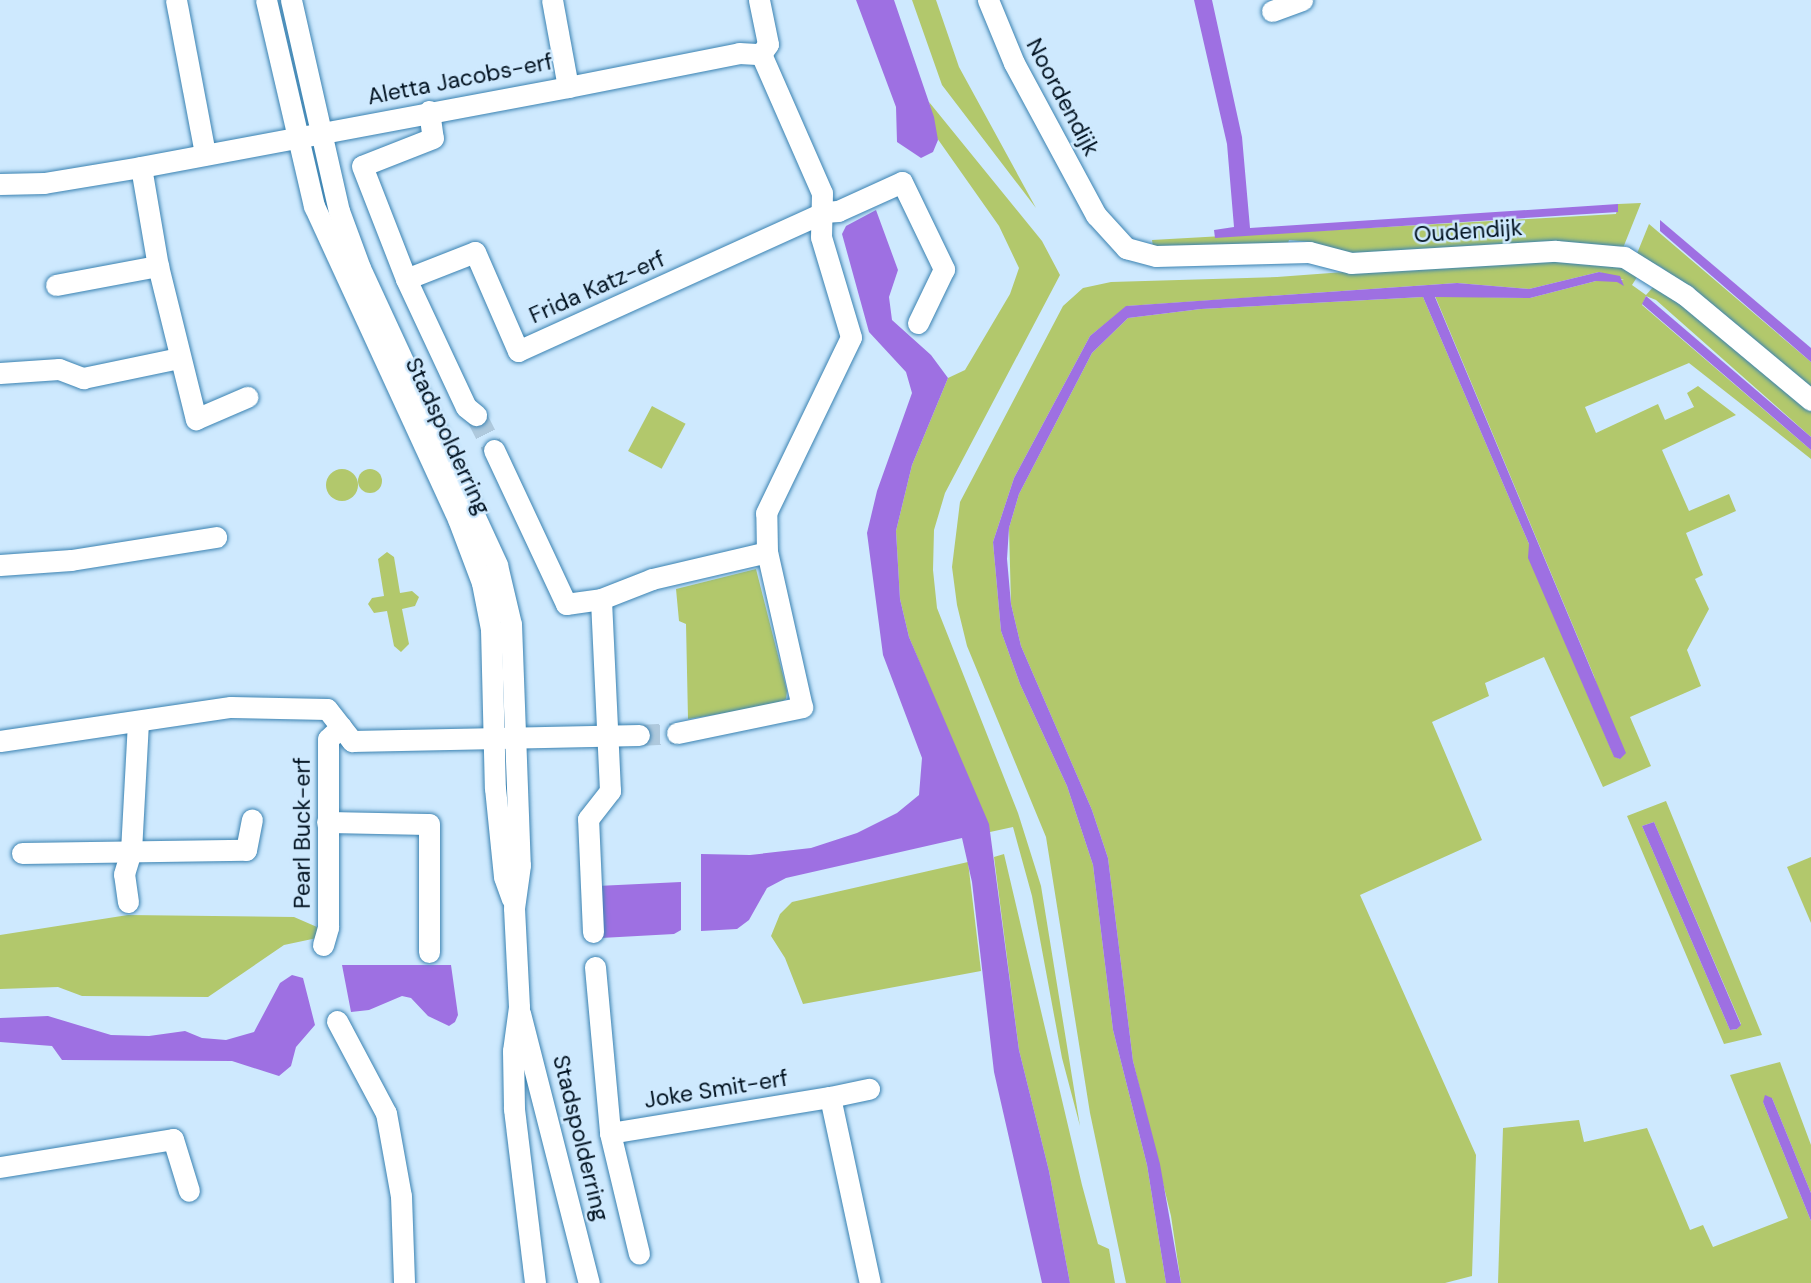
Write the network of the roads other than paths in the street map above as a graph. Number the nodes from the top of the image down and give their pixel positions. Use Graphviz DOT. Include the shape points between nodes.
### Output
graph roads {
  1 [pos="176,0"];
  2 [pos="266,0"];
  3 [pos="291,0"];
  4 [pos="552,0"];
  5 [pos="759,0"];
  6 [pos="988,0"];
  7 [pos="1303,0"];
  8 [pos="1272,11"];
  9 [pos="761,54"];
  10 [pos="568,87"];
  11 [pos="429,111"];
  12 [pos="319,132"];
  13 [pos="297,136"];
  14 [pos="205,154"];
  15 [pos="141,167"];
  16 [pos="0,184"];
  17 [pos="824,212"];
  18 [pos="1096,215"];
  19 [pos="158,266"];
  20 [pos="406,279"];
  21 [pos="56,285"];
  22 [pos="918,323"];
  23 [pos="178,358"];
  24 [pos="0,373"];
  25 [pos="247,397"];
  26 [pos="1811,400"];
  27 [pos="476,415"];
  28 [pos="494,450"];
  29 [pos="216,537"];
  30 [pos="767,552"];
  31 [pos="0,565"];
  32 [pos="601,599"];
  33 [pos="138,723"];
  34 [pos="341,727"];
  35 [pos="677,733"];
  36 [pos="609,734"];
  37 [pos="639,735"];
  38 [pos="517,737"];
  39 [pos="494,739"];
  40 [pos="0,741"];
  41 [pos="252,820"];
  42 [pos="327,822"];
  43 [pos="131,851"];
  44 [pos="22,853"];
  45 [pos="128,902"];
  46 [pos="514,908"];
  47 [pos="593,932"];
  48 [pos="323,945"];
  49 [pos="429,952"];
  50 [pos="595,967"];
  51 [pos="519,1007"];
  52 [pos="337,1021"];
  53 [pos="869,1089"];
  54 [pos="830,1097"];
  55 [pos="610,1133"];
  56 [pos="0,1167"];
  57 [pos="189,1191"];
  58 [pos="639,1254"];
  59 [pos="404,1283"];
  60 [pos="535,1283"];
  61 [pos="589,1283"];
  62 [pos="870,1283"];
  1 -- 14 [label="street"];
  2 -- 13 [label="street, Stadspolderring"];
  3 -- 12 [label="street, Stadspolderring"];
  4 -- 10 [label="street, Aletta Jacobs-erf"];
  5 -- 9 [label="street" via="768,44"];
  6 -- 18 [label="street, Noordendijk" via="1014,63"];
  7 -- 8 [label="street"];
  9 -- 10 [label="street" via="739,53"];
  9 -- 17 [label="street" via="822,193"];
  10 -- 11 [label="street, Aletta Jacobs-erf"];
  11 -- 12 [label="street, Aletta Jacobs-erf"];
  11 -- 20 [label="street" via="433,138 362,166"];
  12 -- 13 [label="street, Aletta Jacobs-erf"];
  12 -- 38 [label="street, Stadspolderring" via="339,211 360,268 497,565 510,624"];
  13 -- 14 [label="street, Aletta Jacobs-erf"];
  13 -- 39 [label="street, Stadspolderring" via="323,227 475,559 491,629"];
  14 -- 15 [label="street, Aletta Jacobs-erf"];
  15 -- 16 [label="street, Aletta Jacobs-erf" via="44,183"];
  15 -- 19 [label="street"];
  17 -- 20 [label="street, Frida Katz-erf" via="518,351 475,252"];
  17 -- 22 [label="street" via="838,212 902,182 944,269"];
  17 -- 30 [label="street" via="821,237 851,337 771,498 766,513"];
  18 -- 26 [label="street, Oudendijk" via="1126,248 1156,256 1309,252 1351,263 1556,251 1624,257 1685,295"];
  19 -- 21 [label="street"];
  19 -- 23 [label="street"];
  20 -- 27 [label="street" via="466,407"];
  23 -- 24 [label="street" via="83,377 60,369"];
  23 -- 25 [label="street" via="195,418"];
  28 -- 32 [label="street" via="566,604"];
  29 -- 31 [label="street" via="71,560"];
  30 -- 32 [label="street" via="648,580 627,593"];
  30 -- 35 [label="street" via="803,707"];
  32 -- 36 [label="street"];
  33 -- 34 [label="street" via="231,707 327,709"];
  33 -- 40 [label="street"];
  33 -- 43 [label="street"];
  34 -- 39 [label="street" via="352,741"];
  34 -- 42 [label="street, Pearl Buck-erf" via="328,739"];
  36 -- 37 [label="street"];
  36 -- 38 [label="street"];
  36 -- 47 [label="street" via="610,791 588,819"];
  38 -- 39 [label="street"];
  38 -- 46 [label="street, Stadspolderring" via="520,865"];
  39 -- 46 [label="street, Stadspolderring" via="505,877"];
  41 -- 43 [label="street" via="246,850"];
  42 -- 48 [label="street, Pearl Buck-erf" via="328,927"];
  42 -- 49 [label="street" via="429,824"];
  43 -- 44 [label="street"];
  43 -- 45 [label="street" via="124,874"];
  46 -- 51 [label="street, Stadspolderring"];
  50 -- 55 [label="street"];
  51 -- 60 [label="street, Stadspolderring" via="513,1051 514,1109"];
  51 -- 61 [label="street, Stadspolderring"];
  52 -- 59 [label="street" via="386,1113 401,1196"];
  53 -- 54 [label="street, Joke Smit-erf"];
  54 -- 55 [label="street, Joke Smit-erf"];
  54 -- 62 [label="street"];
  55 -- 58 [label="street"];
  56 -- 57 [label="street" via="173,1139"];
}
